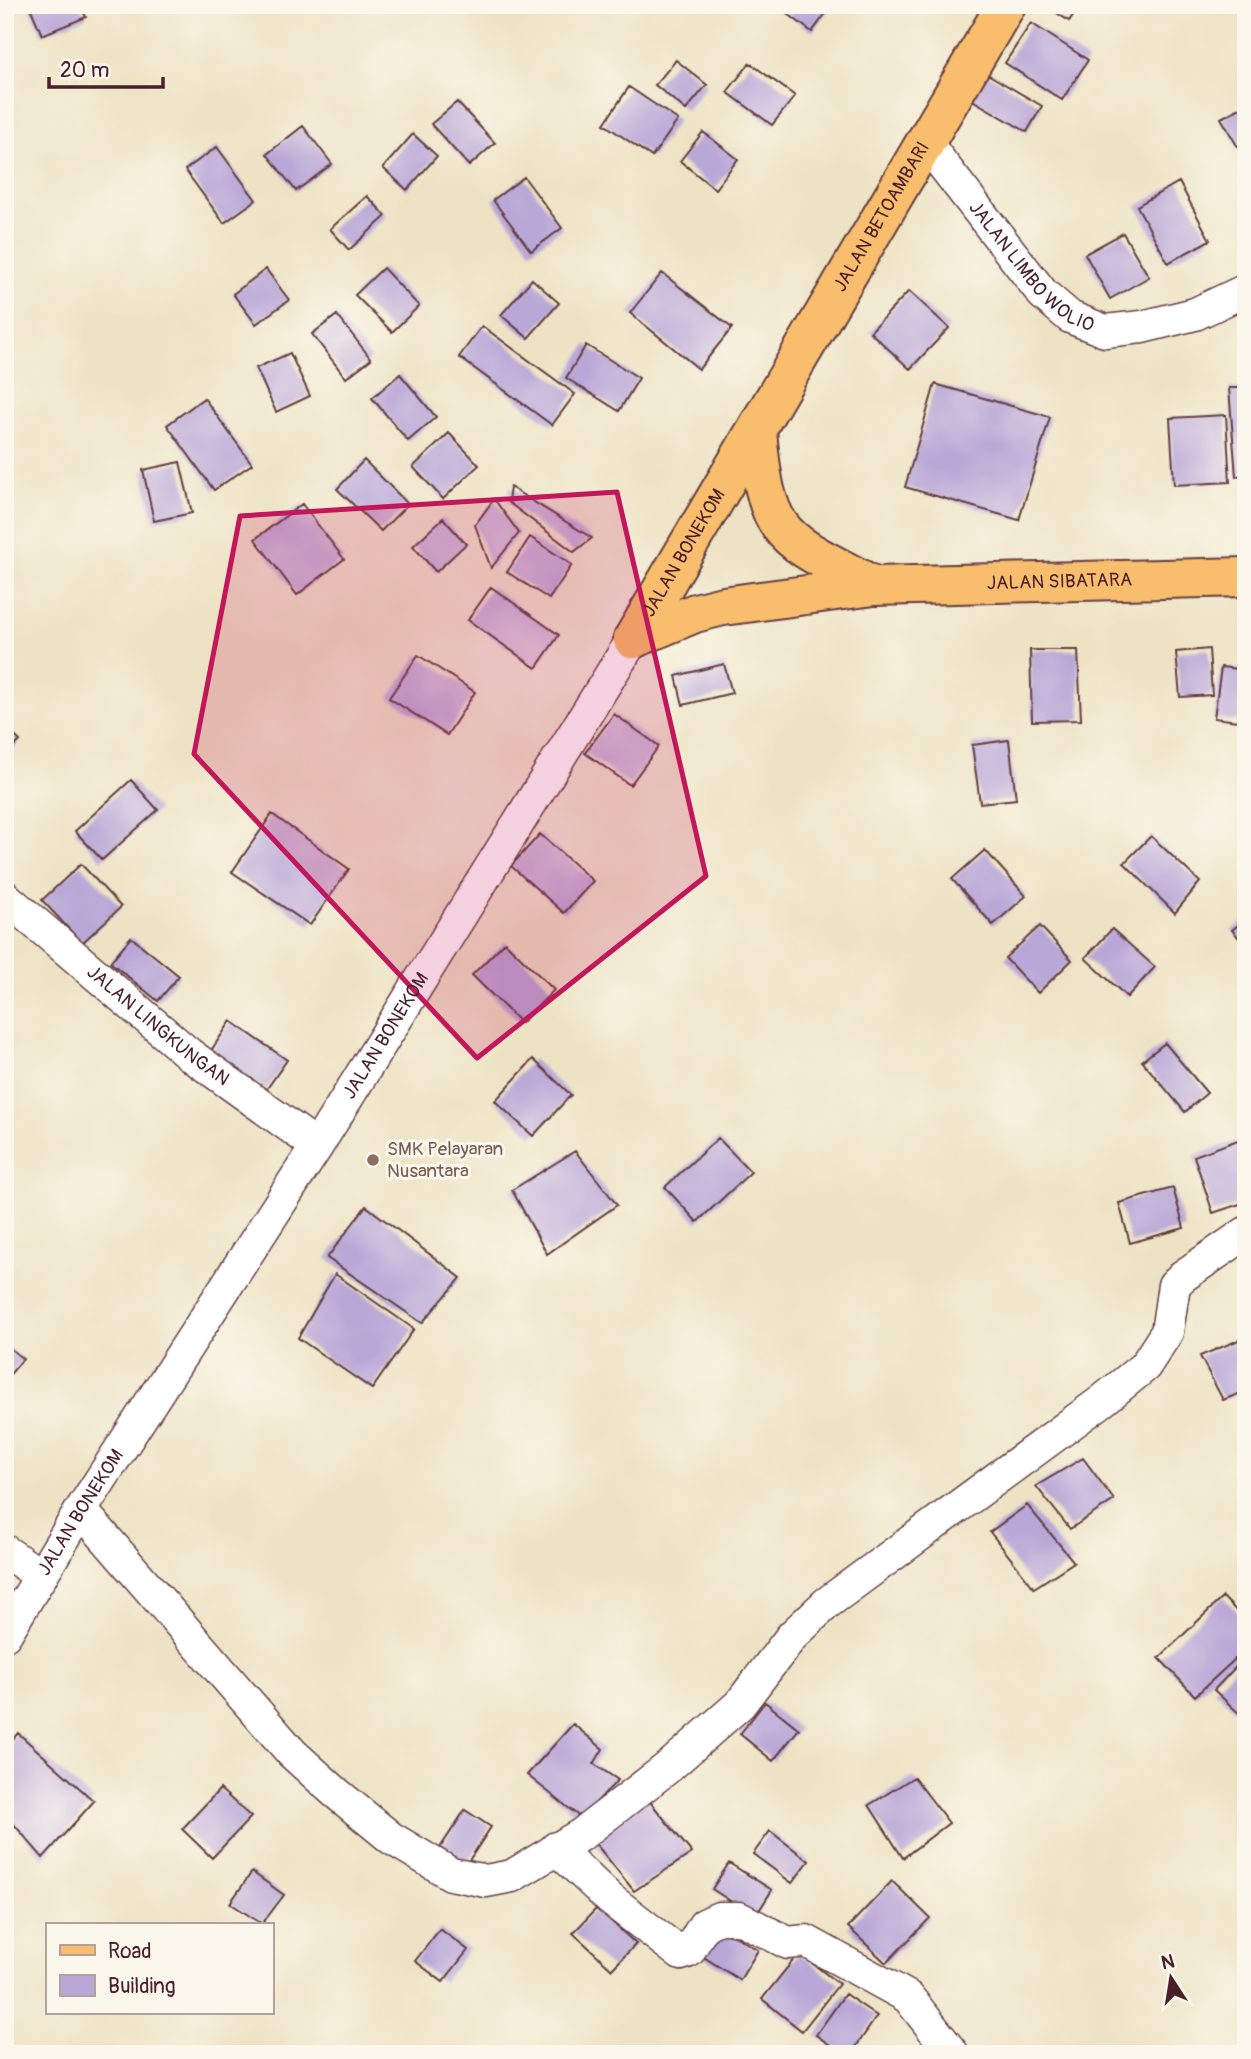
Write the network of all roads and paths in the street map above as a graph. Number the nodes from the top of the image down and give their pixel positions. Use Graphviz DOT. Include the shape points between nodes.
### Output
graph roads {
  1 [pos="1006,5"];
  2 [pos="926,143"];
  3 [pos="1246,290"];
  4 [pos="757,430"];
  5 [pos="1246,577"];
  6 [pos="874,586"];
  7 [pos="633,639"];
  8 [pos="5,898"];
  9 [pos="317,1146"];
  10 [pos="1246,1233"];
  11 [pos="81,1510"];
  12 [pos="5,1551"];
  13 [pos="41,1576"];
  14 [pos="5,1635"];
  15 [pos="556,1848"];
  16 [pos="953,2054"];
  1 -- 2 [label="main road, JALAN BETOAMBARI"];
  2 -- 3 [label="street, JALAN LIMBO WOLIO" via="1043,294 1070,317 1105,331 1142,327 1195,314"];
  2 -- 4 [label="main road, JALAN BETOAMBARI"];
  4 -- 6 [label="main road, JALAN SIBATARA" via="765,498 779,528 806,551"];
  4 -- 7 [label="main road, JALAN BONEKOM"];
  5 -- 6 [label="main road, JALAN SIBATARA"];
  6 -- 7 [label="main road, JALAN SIBATARA" via="723,606"];
  7 -- 9 [label="street, JALAN BONEKOM"];
  8 -- 9 [label="street, JALAN LINGKUNGAN" via="189,1054"];
  9 -- 11 [label="street, JALAN BONEKOM"];
  10 -- 15 [label="street" via="1174,1285 1167,1332 1145,1366 827,1603 792,1636 740,1704 671,1765 582,1834"];
  11 -- 13 [label="street, JALAN BONEKOM"];
  11 -- 15 [label="street" via="292,1753 391,1838 451,1874 485,1881 512,1876"];
  12 -- 13 [label="street"];
  13 -- 14 [label="street, JALAN BONEKOM"];
  15 -- 16 [label="street" via="610,1899 681,1954 690,1951 704,1924 719,1918 739,1918 788,1943 807,1941 908,1997"];
}
